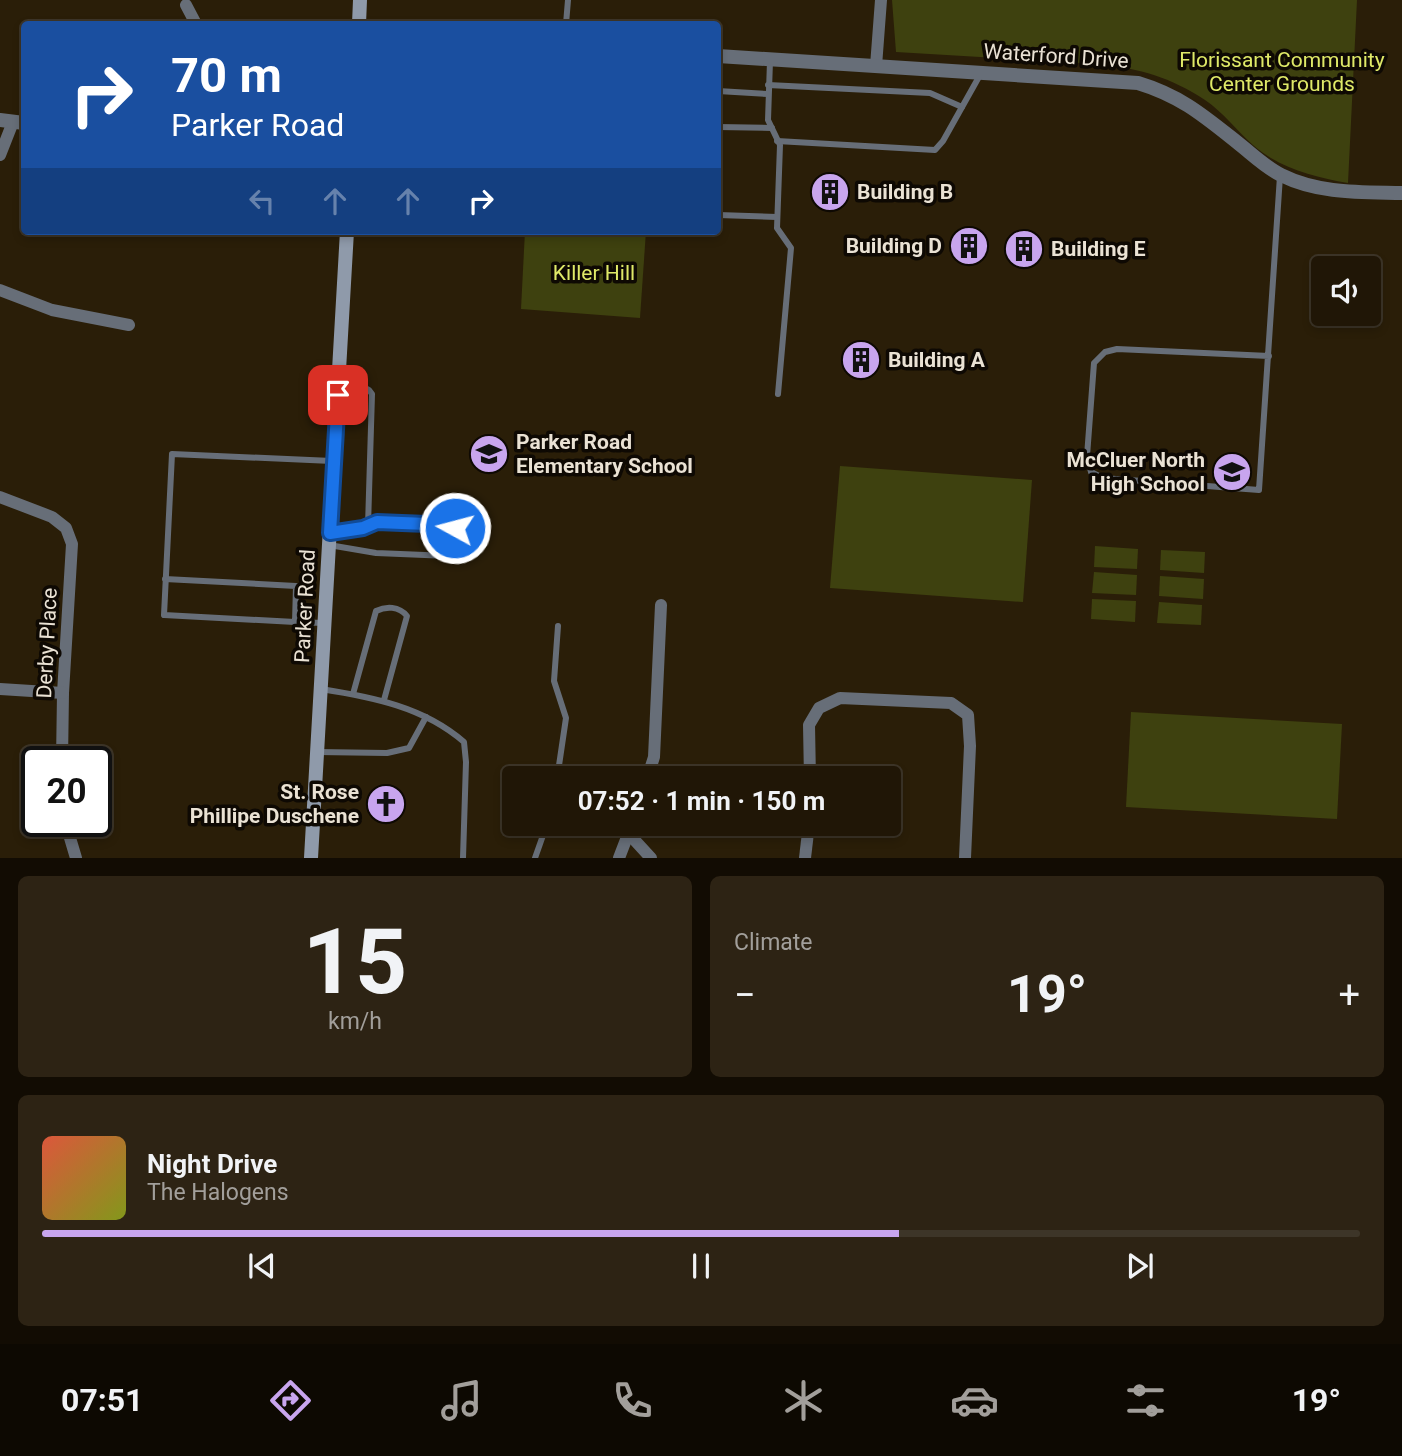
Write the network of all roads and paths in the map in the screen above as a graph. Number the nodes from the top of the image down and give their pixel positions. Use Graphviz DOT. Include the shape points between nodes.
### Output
graph roads {
  1 [pos="360,0"];
  2 [pos="568,0"];
  3 [pos="881,0"];
  4 [pos="186,5"];
  5 [pos="194,21"];
  6 [pos="359,21"];
  7 [pos="566,21"];
  8 [pos="721,56"];
  9 [pos="770,59"];
  10 [pos="876,66"];
  11 [pos="981,72"];
  12 [pos="768,85"];
  13 [pos="721,91"];
  14 [pos="768,94"];
  15 [pos="962,107"];
  16 [pos="12,122"];
  17 [pos="721,127"];
  18 [pos="772,128"];
  19 [pos="777,141"];
  20 [pos="0,155"];
  21 [pos="1280,174"];
  22 [pos="1402,193"];
  23 [pos="721,215"];
  24 [pos="777,217"];
  25 [pos="347,235"];
  26 [pos="0,290"];
  27 [pos="129,325"];
  28 [pos="1269,356"];
  29 [pos="339,373"];
  30 [pos="778,394"];
  31 [pos="334,461"];
  32 [pos="0,497"];
  33 [pos="368,526"];
  34 [pos="330,539"];
  35 [pos="165,579"];
  36 [pos="661,605"];
  37 [pos="295,622"];
  38 [pos="325,623"];
  39 [pos="558,626"];
  40 [pos="0,689"];
  41 [pos="321,689"];
  42 [pos="63,693"];
  43 [pos="353,694"];
  44 [pos="384,700"];
  45 [pos="426,717"];
  46 [pos="62,746"];
  47 [pos="317,752"];
  48 [pos="559,766"];
  49 [pos="651,766"];
  50 [pos="810,766"];
  51 [pos="543,836"];
  52 [pos="627,836"];
  53 [pos="635,836"];
  54 [pos="807,836"];
  55 [pos="70,837"];
  56 [pos="76,858"];
  57 [pos="311,858"];
  58 [pos="463,858"];
  59 [pos="535,858"];
  60 [pos="619,858"];
  61 [pos="650,858"];
  62 [pos="804,858"];
  63 [pos="965,858"];
  1 -- 6 [label="main road"];
  2 -- 7 [label="lane"];
  3 -- 10 [label="street"];
  4 -- 5 [label="street"];
  8 -- 9 [label="street, Waterford Drive"];
  9 -- 10 [label="street, Waterford Drive"];
  9 -- 12 [label="lane"];
  10 -- 11 [label="street, Waterford Drive"];
  11 -- 15 [label="lane"];
  11 -- 21 [label="street, Waterford Drive" via="1121,80 1166,91"];
  12 -- 14 [label="lane"];
  12 -- 15 [label="lane" via="930,93"];
  13 -- 14 [label="lane"];
  14 -- 18 [label="lane"];
  15 -- 19 [label="lane" via="934,150"];
  16 -- 20 [label="street"];
  17 -- 18 [label="lane"];
  18 -- 19 [label="lane"];
  19 -- 24 [label="lane"];
  21 -- 22 [label="street, Waterford Drive" via="1328,190"];
  21 -- 28 [label="lane"];
  23 -- 24 [label="lane"];
  24 -- 30 [label="lane" via="777,228 791,248"];
  25 -- 29 [label="main road, Parker Road"];
  26 -- 27 [label="street" via="52,310"];
  28 -- 28 [label="lane" via="1259,490 1103,478 1091,472 1087,456 1094,363 1105,352 1117,348"];
  29 -- 31 [label="main road, Parker Road"];
  29 -- 33 [label="lane" via="371,391"];
  31 -- 34 [label="main road, Parker Road"];
  31 -- 35 [label="lane" via="172,453"];
  32 -- 42 [label="street, Derby Place" via="52,517 66,528 72,544"];
  33 -- 34 [label="lane"];
  33 -- 34 [label="lane" via="377,522 452,525 454,553 376,553"];
  34 -- 38 [label="main road, Parker Road"];
  35 -- 37 [label="lane" via="296,586"];
  35 -- 37 [label="lane" via="163,615"];
  36 -- 49 [label="street"];
  37 -- 38 [label="lane"];
  38 -- 41 [label="main road, Parker Road"];
  39 -- 48 [label="lane" via="554,681 566,718"];
  40 -- 42 [label="street"];
  41 -- 43 [label="lane"];
  41 -- 47 [label="main road, Parker Road"];
  42 -- 46 [label="street, Derby Place"];
  43 -- 44 [label="lane"];
  43 -- 44 [label="lane" via="376,611 385,607 407,616"];
  44 -- 45 [label="lane"];
  45 -- 47 [label="lane" via="409,748 387,753"];
  45 -- 58 [label="lane" via="464,742"];
  47 -- 57 [label="main road, Parker Road"];
  50 -- 63 [label="street" via="809,725 818,708 840,698 951,703 968,715"];
  51 -- 59 [label="lane"];
  52 -- 60 [label="street"];
  53 -- 61 [label="street"];
  54 -- 62 [label="street"];
  55 -- 56 [label="street"];
}
